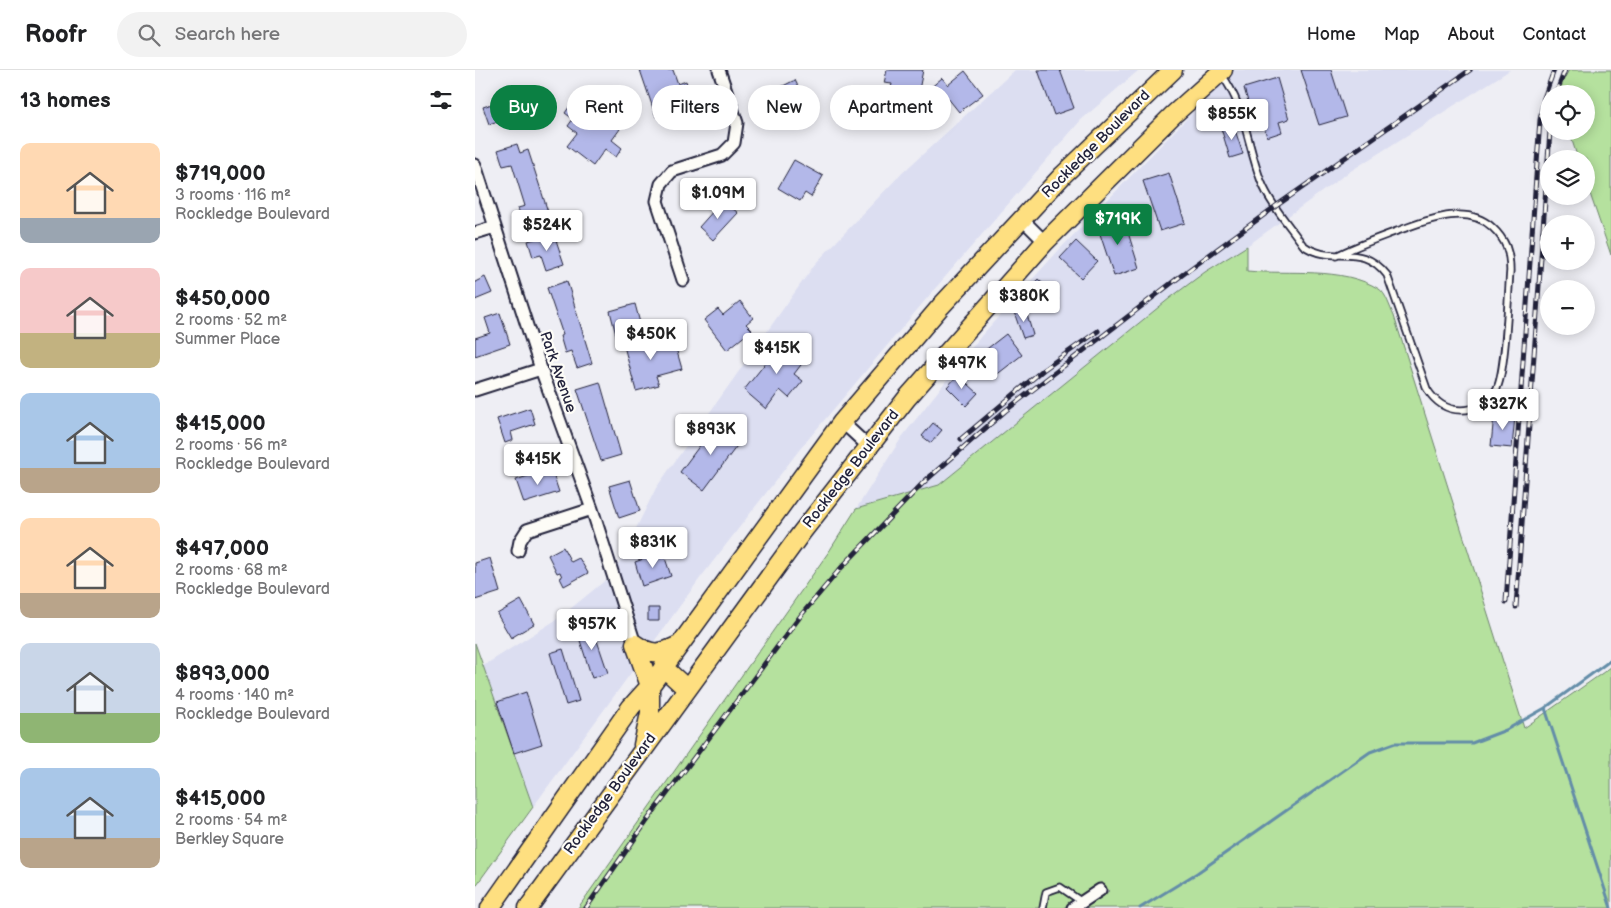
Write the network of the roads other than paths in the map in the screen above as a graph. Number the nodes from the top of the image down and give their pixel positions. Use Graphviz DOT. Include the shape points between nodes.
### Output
graph roads {
  1 [pos="719,70"];
  2 [pos="1173,70"];
  3 [pos="1222,71"];
  4 [pos="475,165"];
  5 [pos="1022,219"];
  6 [pos="495,227"];
  7 [pos="475,234"];
  8 [pos="1045,242"];
  9 [pos="1336,256"];
  10 [pos="683,280"];
  11 [pos="541,369"];
  12 [pos="475,390"];
  13 [pos="842,422"];
  14 [pos="868,446"];
  15 [pos="592,509"];
  16 [pos="518,551"];
  17 [pos="635,644"];
  18 [pos="679,645"];
  19 [pos="663,667"];
  20 [pos="650,686"];
  21 [pos="687,688"];
  22 [pos="641,750"];
  23 [pos="1100,890"];
  24 [pos="1078,905"];
  25 [pos="490,908"];
  26 [pos="528,908"];
  27 [pos="1043,908"];
  1 -- 10 [label="street" via="737,123 734,143 722,154 672,171 661,184 657,201"];
  2 -- 5 [label="main road, Rockledge Boulevard" via="1105,133"];
  3 -- 8 [label="main road, Rockledge Boulevard" via="1165,122"];
  3 -- 9 [label="lane" via="1235,95 1261,182 1268,194 1303,245 1311,251"];
  4 -- 6 [label="street, Park Avenue"];
  5 -- 8 [label="street"];
  5 -- 13 [label="main road, Rockledge Boulevard" via="941,306"];
  6 -- 7 [label="street"];
  6 -- 11 [label="street, Park Avenue"];
  8 -- 14 [label="main road, Rockledge Boulevard"];
  9 -- 9 [label="lane" via="1352,254 1369,258 1387,274 1433,398 1455,410 1477,408 1487,401 1497,389 1501,371 1510,271 1510,256 1497,232 1476,216 1453,215 1421,223"];
  11 -- 12 [label="street"];
  11 -- 15 [label="street, Park Avenue"];
  13 -- 14 [label="street"];
  13 -- 18 [label="main road, Rockledge Boulevard"];
  14 -- 21 [label="main road, Rockledge Boulevard"];
  15 -- 16 [label="street" via="527,530"];
  15 -- 17 [label="street, Park Avenue"];
  17 -- 18 [label="main road" via="654,654 667,652"];
  17 -- 20 [label="main road"];
  18 -- 19 [label="main road, Rockledge Boulevard"];
  19 -- 20 [label="main road, Rockledge Boulevard"];
  19 -- 21 [label="main road"];
  20 -- 22 [label="main road" via="650,713"];
  20 -- 25 [label="main road, Rockledge Boulevard" via="631,707"];
  21 -- 22 [label="main road, Rockledge Boulevard"];
  22 -- 26 [label="main road, Rockledge Boulevard"];
  23 -- 24 [label="street"];
  24 -- 27 [label="lane" via="1060,887 1046,892"];
}
